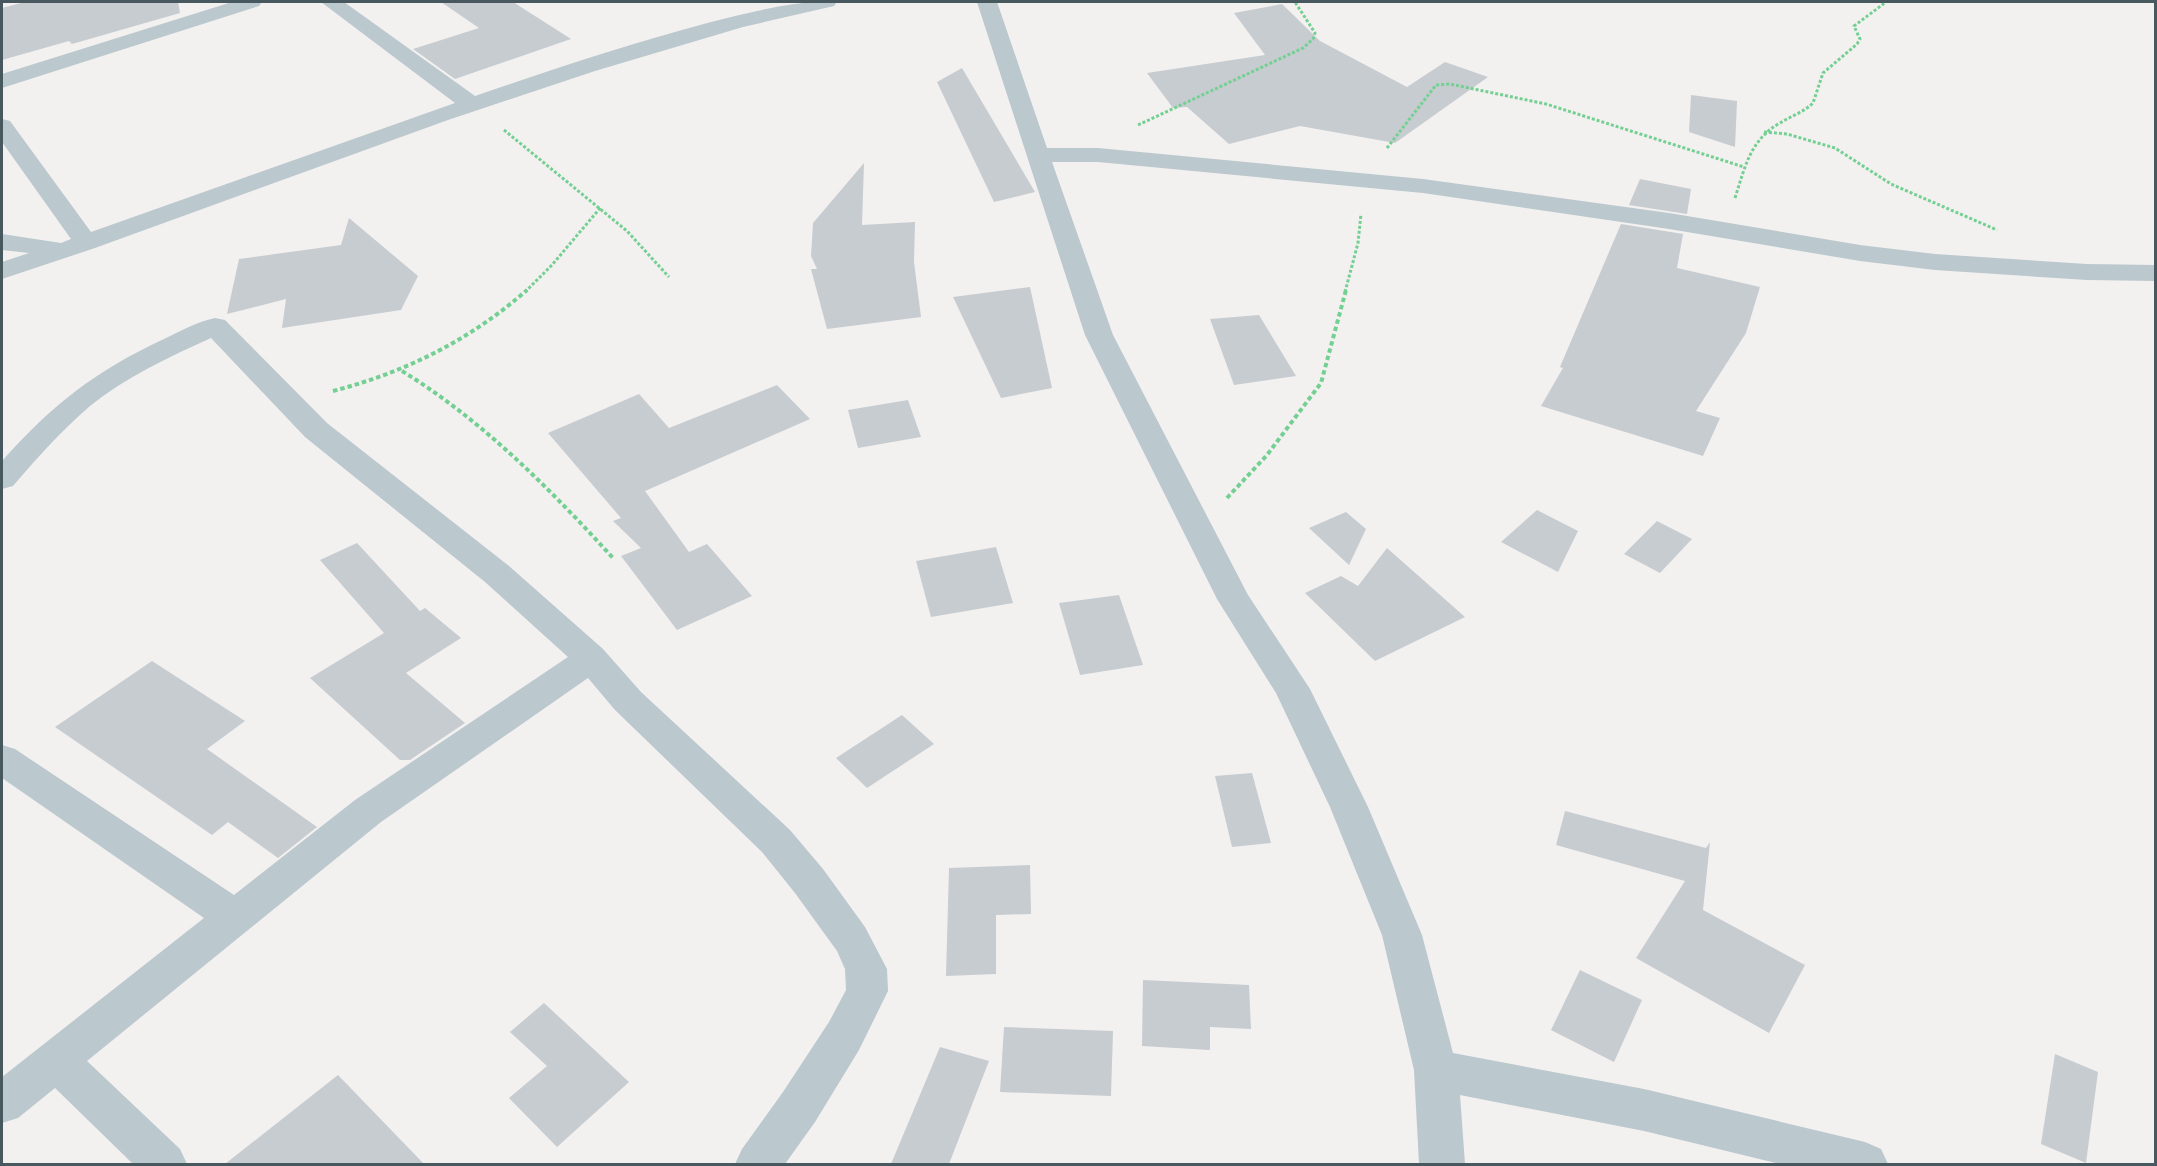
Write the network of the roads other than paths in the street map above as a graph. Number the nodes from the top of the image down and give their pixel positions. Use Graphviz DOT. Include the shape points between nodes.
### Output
graph roads {
  1 [pos="252,2"];
  2 [pos="331,2"];
  3 [pos="827,2"];
  4 [pos="987,2"];
  5 [pos="2,81"];
  6 [pos="470,103"];
  7 [pos="2,126"];
  8 [pos="1039,155"];
  9 [pos="2,242"];
  10 [pos="75,247"];
  11 [pos="2,271"];
  12 [pos="2156,273"];
  13 [pos="2,479"];
  14 [pos="591,658"];
  15 [pos="2,759"];
  16 [pos="233,916"];
  17 [pos="55,1059"];
  18 [pos="1436,1070"];
  19 [pos="2,1103"];
  20 [pos="164,1164"];
  21 [pos="758,1164"];
  22 [pos="1442,1164"];
  23 [pos="1865,1164"];
  1 -- 5 [label="street"];
  2 -- 6 [label="street"];
  3 -- 6 [label="street" via="722,25"];
  4 -- 8 [label="street"];
  6 -- 10 [label="street"];
  7 -- 10 [label="street"];
  8 -- 12 [label="street" via="1098,155 1364,180 1935,262"];
  8 -- 18 [label="street" via="1099,335 1234,599 1292,689 1349,807 1402,935"];
  9 -- 10 [label="street"];
  10 -- 11 [label="street"];
  13 -- 14 [label="street" via="40,436 92,390 152,354 215,326 316,430 497,574"];
  14 -- 16 [label="street" via="368,811"];
  14 -- 21 [label="street" via="628,701 776,841 851,939 866,969 867,991 844,1036"];
  15 -- 16 [label="street"];
  16 -- 17 [label="street"];
  17 -- 19 [label="street"];
  17 -- 20 [label="street"];
  18 -- 22 [label="street"];
  18 -- 23 [label="street" via="1644,1110"];
}
